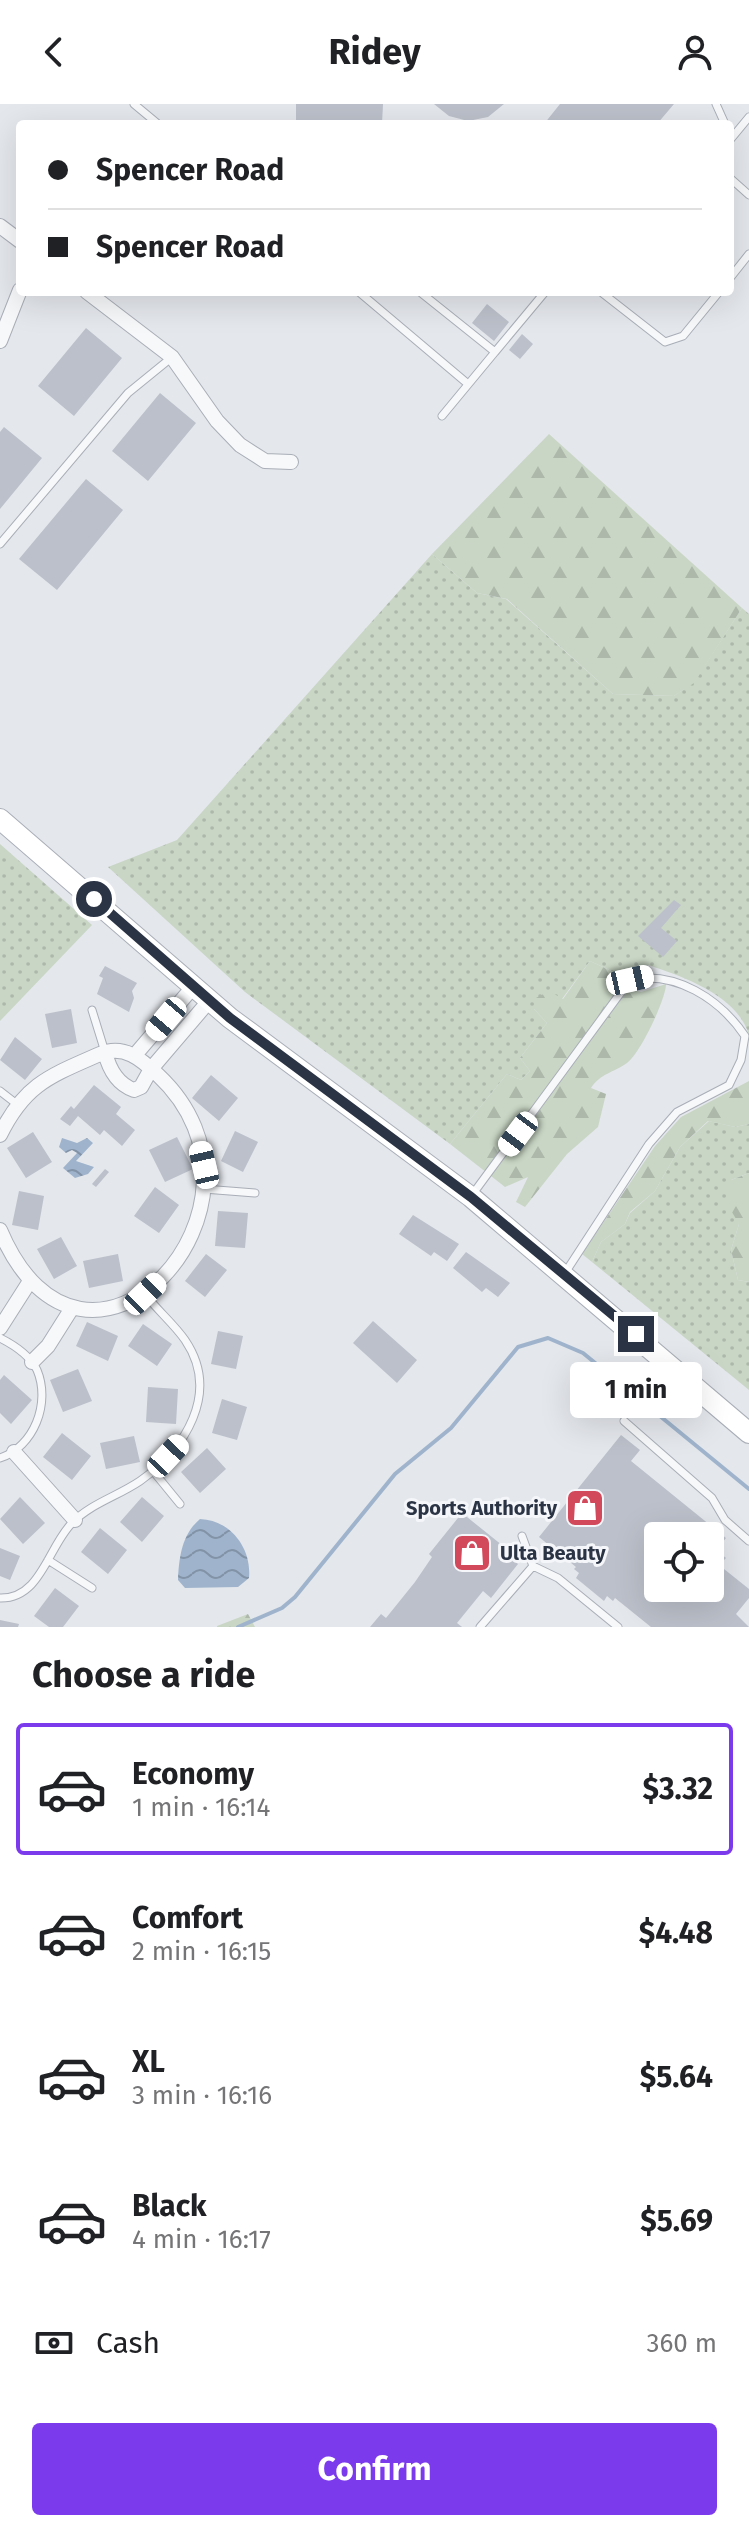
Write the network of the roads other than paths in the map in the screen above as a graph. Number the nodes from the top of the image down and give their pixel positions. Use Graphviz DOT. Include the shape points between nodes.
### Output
graph roads {
  1 [pos="134,104"];
  2 [pos="749,117"];
  3 [pos="153,120"];
  4 [pos="734,133"];
  5 [pos="734,182"];
  6 [pos="749,195"];
  7 [pos="749,254"];
  8 [pos="734,273"];
  9 [pos="18,296"];
  10 [pos="92,296"];
  11 [pos="364,296"];
  12 [pos="425,296"];
  13 [pos="542,296"];
  14 [pos="606,296"];
  15 [pos="716,296"];
  16 [pos="0,341"];
  17 [pos="495,352"];
  18 [pos="172,357"];
  19 [pos="468,384"];
  20 [pos="442,416"];
  21 [pos="291,462"];
  22 [pos="0,544"];
  23 [pos="0,819"];
  24 [pos="193,987"];
  25 [pos="209,1001"];
  26 [pos="92,1010"];
  27 [pos="105,1052"];
  28 [pos="135,1055"];
  29 [pos="151,1069"];
  30 [pos="0,1091"];
  31 [pos="18,1105"];
  32 [pos="0,1135"];
  33 [pos="204,1189"];
  34 [pos="255,1193"];
  35 [pos="471,1197"];
  36 [pos="0,1230"];
  37 [pos="565,1273"];
  38 [pos="30,1281"];
  39 [pos="145,1294"];
  40 [pos="72,1308"];
  41 [pos="0,1328"];
  42 [pos="0,1338"];
  43 [pos="32,1362"];
  44 [pos="624,1421"];
  45 [pos="749,1433"];
  46 [pos="7,1455"];
  47 [pos="153,1471"];
  48 [pos="180,1504"];
  49 [pos="75,1520"];
  50 [pos="522,1536"];
  51 [pos="749,1541"];
  52 [pos="48,1560"];
  53 [pos="533,1566"];
  54 [pos="92,1588"];
  55 [pos="0,1598"];
  56 [pos="480,1627"];
  57 [pos="618,1627"];
  1 -- 3 [label="lane"];
  2 -- 4 [label="lane"];
  5 -- 6 [label="lane"];
  7 -- 8 [label="lane"];
  9 -- 16 [label="street"];
  10 -- 18 [label="street"];
  11 -- 19 [label="lane"];
  12 -- 17 [label="lane"];
  13 -- 17 [label="lane"];
  14 -- 15 [label="lane" via="665,342 683,336"];
  17 -- 19 [label="lane"];
  18 -- 21 [label="street" via="240,445 265,461"];
  18 -- 22 [label="lane" via="128,393"];
  19 -- 20 [label="lane"];
  23 -- 24 [label="street"];
  24 -- 25 [label="street"];
  24 -- 28 [label="street"];
  25 -- 29 [label="street"];
  25 -- 35 [label="street"];
  26 -- 27 [label="lane"];
  27 -- 28 [label="street"];
  27 -- 29 [label="street" via="113,1073 134,1090"];
  27 -- 31 [label="street" via="55,1072"];
  28 -- 29 [label="street"];
  29 -- 33 [label="street" via="173,1091 192,1124 204,1165"];
  30 -- 31 [label="lane"];
  31 -- 32 [label="street"];
  33 -- 34 [label="lane"];
  33 -- 39 [label="street" via="184,1250"];
  35 -- 37 [label="street"];
  35 -- 37 [label="lane" via="630,980 674,980 733,1018 745,1036 729,1085 686,1106 667,1123"];
  36 -- 38 [label="street"];
  37 -- 45 [label="street"];
  38 -- 40 [label="street"];
  38 -- 41 [label="street"];
  39 -- 40 [label="street" via="105,1309"];
  39 -- 47 [label="lane" via="186,1341 200,1386 189,1431"];
  40 -- 43 [label="street"];
  42 -- 43 [label="lane"];
  43 -- 46 [label="lane" via="41,1385 38,1419 24,1444"];
  44 -- 51 [label="lane" via="712,1498 725,1520"];
  46 -- 49 [label="street"];
  47 -- 48 [label="lane"];
  47 -- 49 [label="lane"];
  49 -- 52 [label="lane"];
  50 -- 53 [label="lane"];
  52 -- 54 [label="lane"];
  52 -- 55 [label="lane" via="25,1591"];
  53 -- 56 [label="lane"];
  53 -- 57 [label="lane" via="558,1578"];
}
